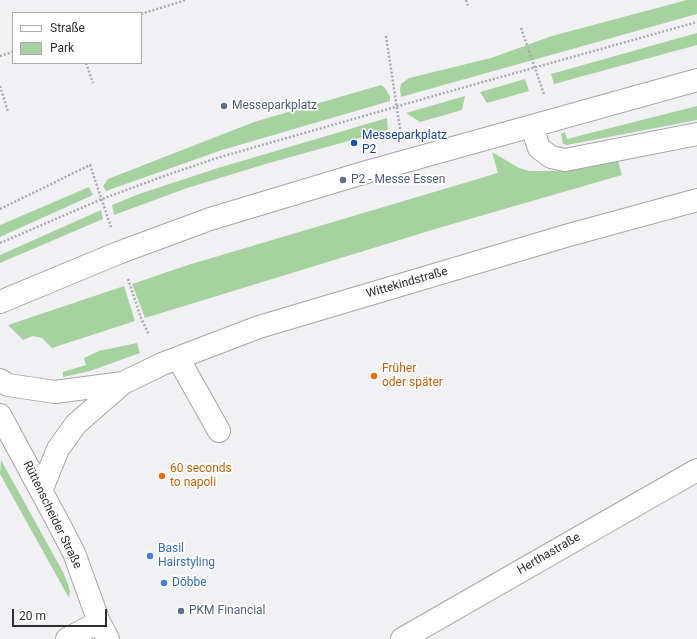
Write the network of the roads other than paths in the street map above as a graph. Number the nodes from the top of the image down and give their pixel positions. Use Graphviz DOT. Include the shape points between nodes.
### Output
graph roads {
  1 [pos="697,80"];
  2 [pos="532,127"];
  3 [pos="697,134"];
  4 [pos="697,200"];
  5 [pos="0,302"];
  6 [pos="178,358"];
  7 [pos="0,380"];
  8 [pos="123,383"];
  9 [pos="0,415"];
  10 [pos="219,431"];
  11 [pos="697,470"];
  12 [pos="41,491"];
  13 [pos="103,631"];
  14 [pos="67,639"];
  15 [pos="402,639"];
  1 -- 2 [label="street"];
  2 -- 3 [label="street" via="539,148 551,157 565,160"];
  2 -- 5 [label="street" via="210,219 118,252"];
  4 -- 6 [label="street, Wittekindstraße" via="569,235 259,327"];
  6 -- 8 [label="street, Wittekindstraße"];
  6 -- 10 [label="street"];
  7 -- 8 [label="street, Wittekindstraße" via="8,385 55,392"];
  8 -- 12 [label="street, Wittekindstraße" via="76,424 58,449"];
  9 -- 12 [label="street, Rüttenscheider Straße"];
  11 -- 15 [label="street, Herthastraße"];
  12 -- 13 [label="street, Rüttenscheider Straße" via="74,553"];
  13 -- 14 [label="street"];
}
